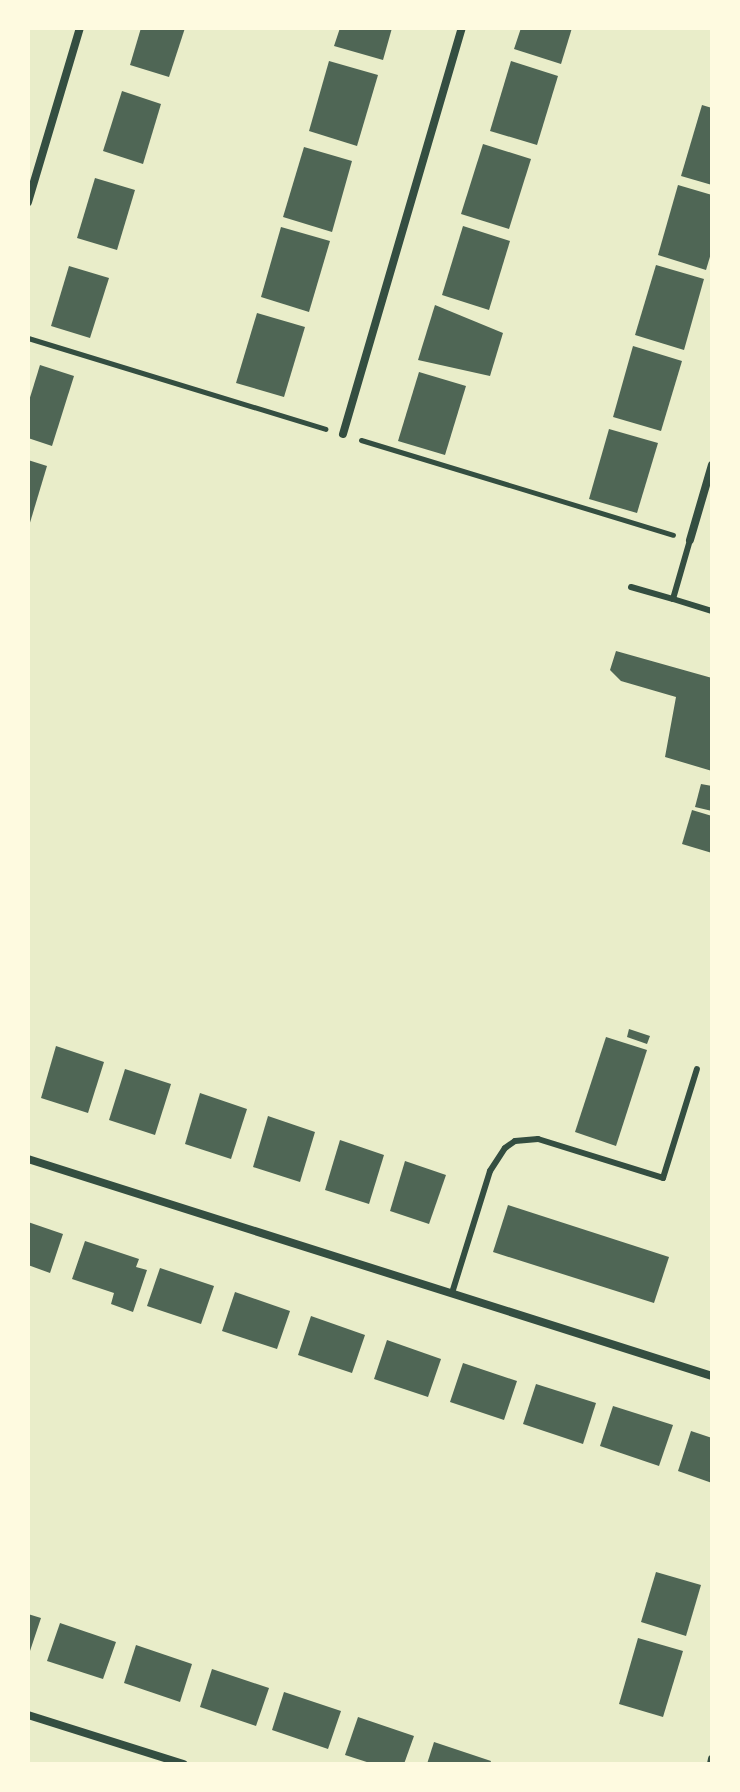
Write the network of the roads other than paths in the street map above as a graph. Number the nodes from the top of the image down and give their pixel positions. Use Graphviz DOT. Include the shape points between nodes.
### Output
graph roads {
  1 [pos="80,28"];
  2 [pos="462,28"];
  3 [pos="28,202"];
  4 [pos="343,434"];
  5 [pos="712,465"];
  6 [pos="690,540"];
  7 [pos="631,587"];
  8 [pos="673,599"];
  9 [pos="712,611"];
  10 [pos="697,1069"];
  11 [pos="28,1159"];
  12 [pos="452,1293"];
  13 [pos="712,1376"];
  14 [pos="28,1715"];
  15 [pos="183,1764"];
  1 -- 3 [label="street"];
  2 -- 4 [label="street"];
  5 -- 6 [label="street"];
  6 -- 8 [label="lane"];
  7 -- 8 [label="lane"];
  8 -- 9 [label="lane"];
  10 -- 12 [label="lane" via="663,1178 538,1139 515,1141 505,1148 490,1171"];
  11 -- 12 [label="street"];
  12 -- 13 [label="street"];
  14 -- 15 [label="street"];
}
